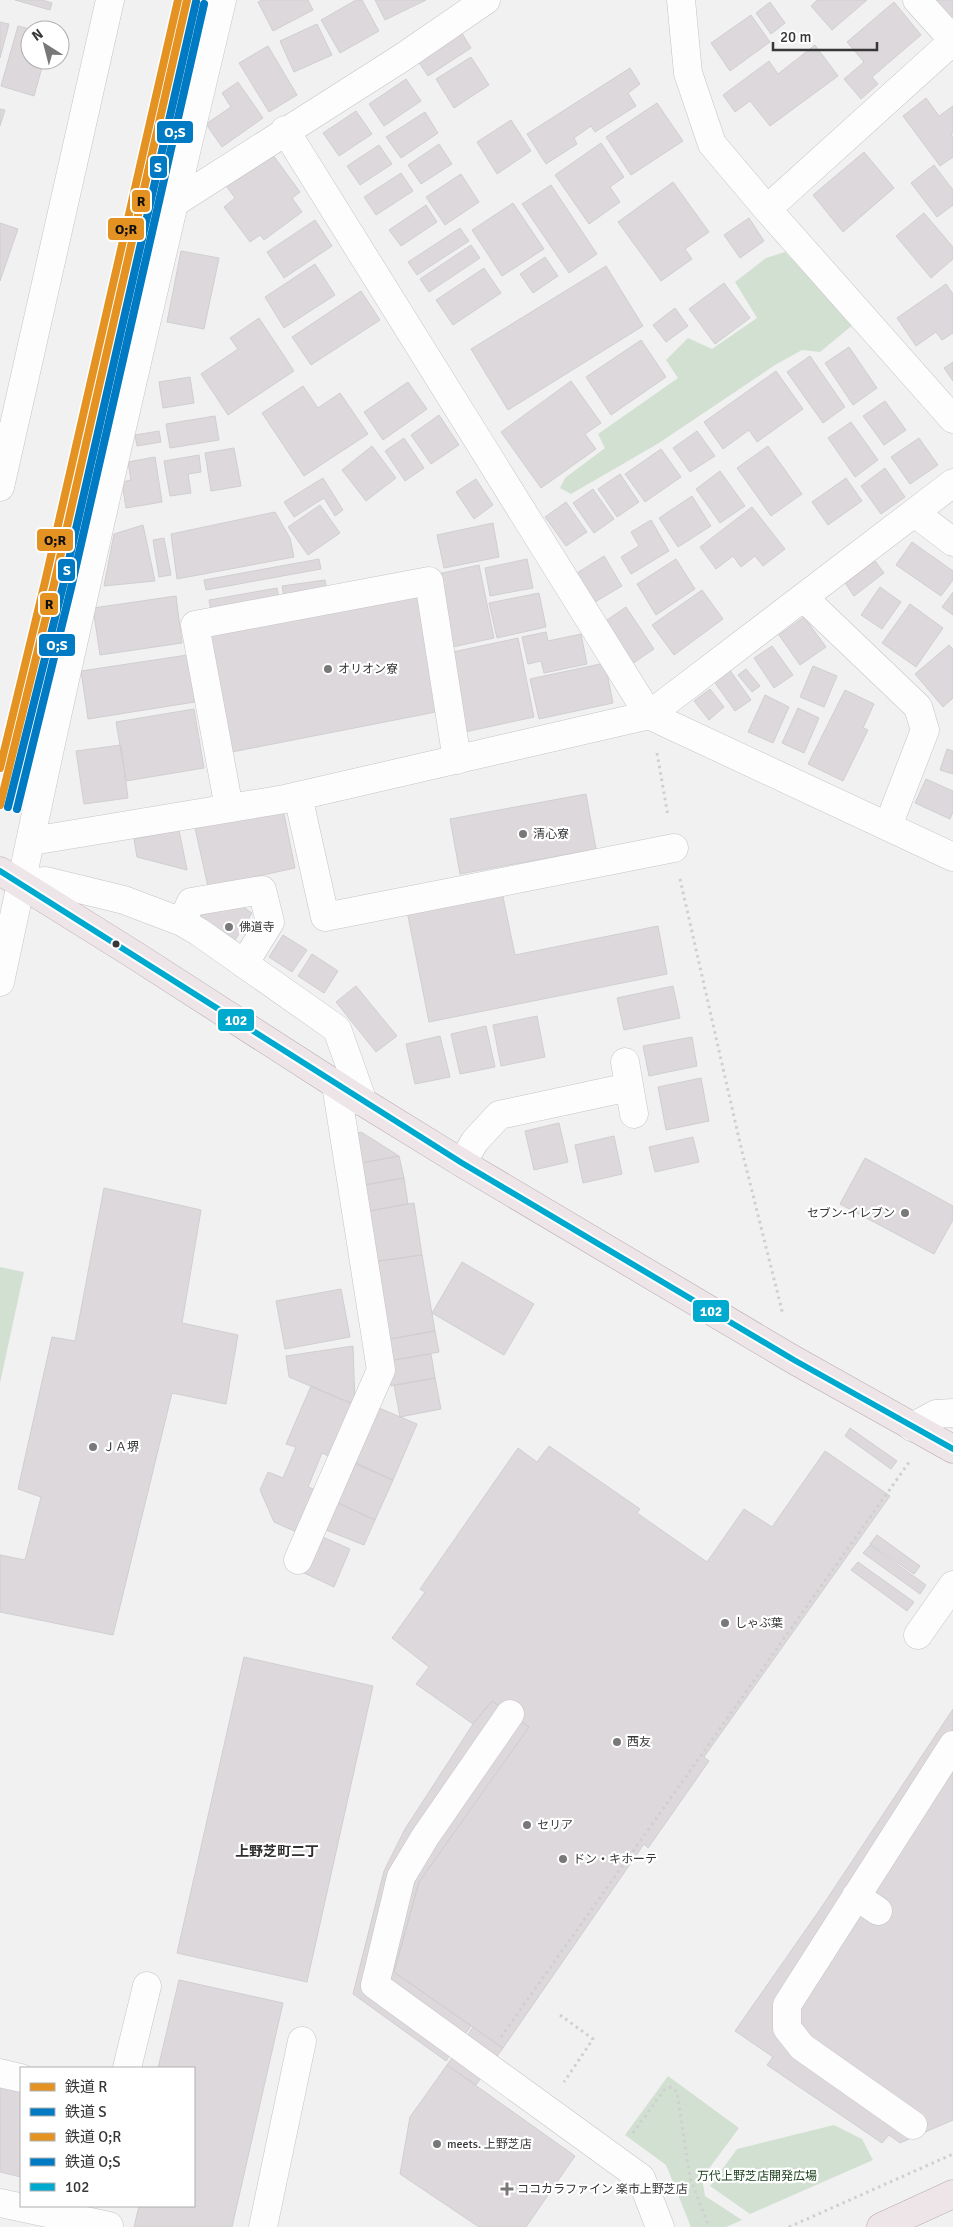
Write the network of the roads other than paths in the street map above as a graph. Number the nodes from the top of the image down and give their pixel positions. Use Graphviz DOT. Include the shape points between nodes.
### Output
graph roads {
  1 [pos="110,0"];
  2 [pos="222,0"];
  3 [pos="486,0"];
  4 [pos="681,0"];
  5 [pos="917,0"];
  6 [pos="953,41"];
  7 [pos="286,130"];
  8 [pos="174,203"];
  9 [pos="767,209"];
  10 [pos="953,419"];
  11 [pos="953,483"];
  12 [pos="0,487"];
  13 [pos="915,513"];
  14 [pos="953,542"];
  15 [pos="804,598"];
  16 [pos="649,715"];
  17 [pos="457,760"];
  18 [pos="298,796"];
  19 [pos="229,808"];
  20 [pos="888,826"];
  21 [pos="32,841"];
  22 [pos="674,848"];
  23 [pos="953,857"];
  24 [pos="11,878"];
  25 [pos="182,922"];
  26 [pos="244,964"];
  27 [pos="0,982"];
  28 [pos="336,1084"];
  29 [pos="363,1102"];
  30 [pos="634,1114"];
  31 [pos="462,1163"];
  32 [pos="953,1413"];
  33 [pos="912,1427"];
  34 [pos="953,1449"];
  35 [pos="298,1560"];
  36 [pos="953,1585"];
  37 [pos="918,1634"];
  38 [pos="510,1714"];
  39 [pos="953,1745"];
  40 [pos="856,1896"];
  41 [pos="878,1911"];
  42 [pos="135,2001"];
  43 [pos="302,2041"];
  44 [pos="127,2067"];
  45 [pos="0,2073"];
  46 [pos="20,2078"];
  47 [pos="913,2125"];
  48 [pos="953,2194"];
  49 [pos="0,2203"];
  50 [pos="109,2226"];
  51 [pos="263,2227"];
  52 [pos="660,2227"];
  53 [pos="881,2227"];
  1 -- 12 [label="street"];
  2 -- 8 [label="street"];
  3 -- 7 [label="street" via="403,57"];
  4 -- 9 [label="street" via="688,73 712,144"];
  5 -- 6 [label="street"];
  6 -- 9 [label="street"];
  7 -- 8 [label="street"];
  7 -- 16 [label="street"];
  8 -- 21 [label="street" via="55,726"];
  9 -- 10 [label="street"];
  11 -- 13 [label="street"];
  13 -- 14 [label="street"];
  13 -- 15 [label="street"];
  15 -- 16 [label="street"];
  15 -- 20 [label="street" via="918,707 925,730"];
  16 -- 17 [label="street"];
  16 -- 20 [label="street"];
  17 -- 18 [label="street"];
  17 -- 19 [label="street" via="429,581 195,625"];
  18 -- 19 [label="street"];
  18 -- 22 [label="street" via="325,917"];
  19 -- 21 [label="street"];
  20 -- 23 [label="street"];
  21 -- 24 [label="street"];
  24 -- 25 [label="street" via="46,881 124,900"];
  24 -- 27 [label="street"];
  24 -- 28 [label="main road"];
  25 -- 26 [label="street"];
  25 -- 26 [label="street" via="191,902 262,890 270,922"];
  26 -- 29 [label="street" via="337,1030"];
  28 -- 29 [label="main road"];
  28 -- 35 [label="street" via="381,1370"];
  29 -- 31 [label="main road"];
  30 -- 31 [label="street" via="627,1075 498,1116"];
  31 -- 33 [label="main road"];
  32 -- 33 [label="street" via="936,1414"];
  33 -- 34 [label="main road"];
  36 -- 37 [label="street"];
  38 -- 52 [label="street" via="401,1877 375,1985 641,2178"];
  39 -- 40 [label="street"];
  40 -- 41 [label="street"];
  40 -- 47 [label="street" via="787,2005 787,2028 802,2047"];
  42 -- 44 [label="street"];
  43 -- 51 [label="street"];
  45 -- 46 [label="street"];
  48 -- 53 [label="main road"];
  49 -- 50 [label="street"];
}
